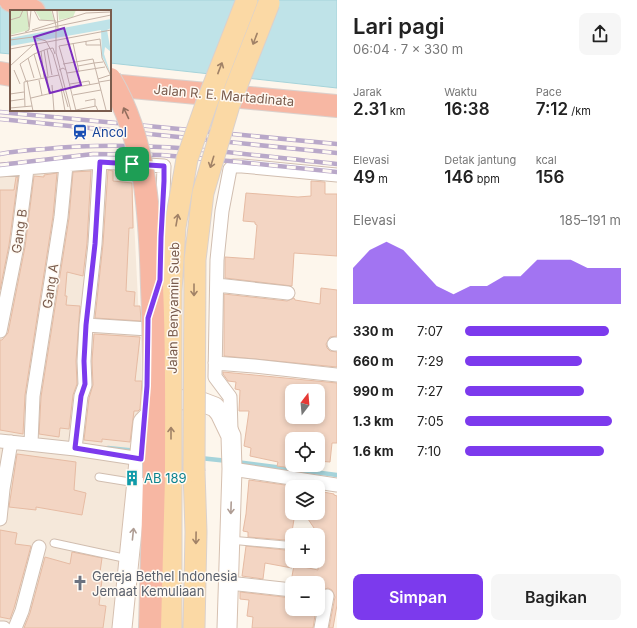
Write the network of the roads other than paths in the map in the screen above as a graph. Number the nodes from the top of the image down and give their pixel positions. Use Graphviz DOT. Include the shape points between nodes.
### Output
graph roads {
  1 [pos="10,0"];
  2 [pos="246,0"];
  3 [pos="269,1"];
  4 [pos="32,10"];
  5 [pos="0,73"];
  6 [pos="10,75"];
  7 [pos="0,78"];
  8 [pos="10,79"];
  9 [pos="111,81"];
  10 [pos="111,85"];
  11 [pos="337,106"];
  12 [pos="100,162"];
  13 [pos="66,165"];
  14 [pos="27,168"];
  15 [pos="0,170"];
  16 [pos="337,175"];
  17 [pos="217,285"];
  18 [pos="288,293"];
  19 [pos="86,325"];
  20 [pos="148,329"];
  21 [pos="0,331"];
  22 [pos="215,363"];
  23 [pos="337,375"];
  24 [pos="143,422"];
  25 [pos="231,436"];
  26 [pos="31,439"];
  27 [pos="6,442"];
  28 [pos="76,443"];
  29 [pos="141,459"];
  30 [pos="232,470"];
  31 [pos="99,477"];
  32 [pos="138,484"];
  33 [pos="337,485"];
  34 [pos="0,518"];
  35 [pos="230,540"];
  36 [pos="54,543"];
  37 [pos="285,544"];
  38 [pos="39,547"];
  39 [pos="130,559"];
  40 [pos="229,583"];
  41 [pos="285,589"];
  42 [pos="327,596"];
  43 [pos="0,628"];
  44 [pos="4,628"];
  45 [pos="15,628"];
  46 [pos="122,628"];
  47 [pos="150,628"];
  48 [pos="171,628"];
  49 [pos="194,628"];
  50 [pos="227,628"];
  51 [pos="321,628"];
  1 -- 4 [label="highway"];
  48 -- 2 [label="main road, Jalan Benyamin Sueb, one-way, bridge" via="171,291 175,227 187,159"];
  3 -- 49 [label="main road, Jalan Benyamin Sueb, one-way, bridge" via="230,105 203,193 195,260"];
  5 -- 6 [label="highway"];
  7 -- 8 [label="highway"];
  47 -- 9 [label="highway, one-way, bridge" via="154,478 154,330 150,227 140,155 129,120"];
  10 -- 11 [label="highway, Jalan R. E. Martadinata"];
  12 -- 13 [label="street"];
  12 -- 19 [label="street" via="95,244"];
  12 -- 20 [label="street" via="164,166 160,280 148,318"];
  13 -- 14 [label="street"];
  13 -- 26 [label="street, Gang A" via="61,217 32,396"];
  14 -- 15 [label="street"];
  14 -- 21 [label="street, Gang B" via="18,246"];
  16 -- 17 [label="street" via="233,166 230,169 222,212"];
  17 -- 18 [label="street"];
  17 -- 22 [label="street"];
  19 -- 20 [label="street"];
  19 -- 28 [label="street" via="85,384 81,396"];
  20 -- 24 [label="street" via="147,386"];
  22 -- 23 [label="street"];
  22 -- 25 [label="street" via="215,379 230,396"];
  24 -- 25 [label="main road" via="163,401 194,400 215,407"];
  24 -- 29 [label="main road"];
  25 -- 30 [label="main road"];
  26 -- 27 [label="street"];
  26 -- 28 [label="street"];
  27 -- 34 [label="street"];
  28 -- 29 [label="street"];
  29 -- 32 [label="main road"];
  30 -- 33 [label="street"];
  30 -- 35 [label="main road, one-way"];
  31 -- 32 [label="lane"];
  39 -- 32 [label="main road, one-way"];
  35 -- 37 [label="lane"];
  35 -- 40 [label="main road"];
  36 -- 39 [label="lane"];
  38 -- 45 [label="street"];
  39 -- 46 [label="main road"];
  40 -- 41 [label="street"];
  40 -- 50 [label="main road"];
  42 -- 51 [label="street"];
  43 -- 44 [label="street"];
}
